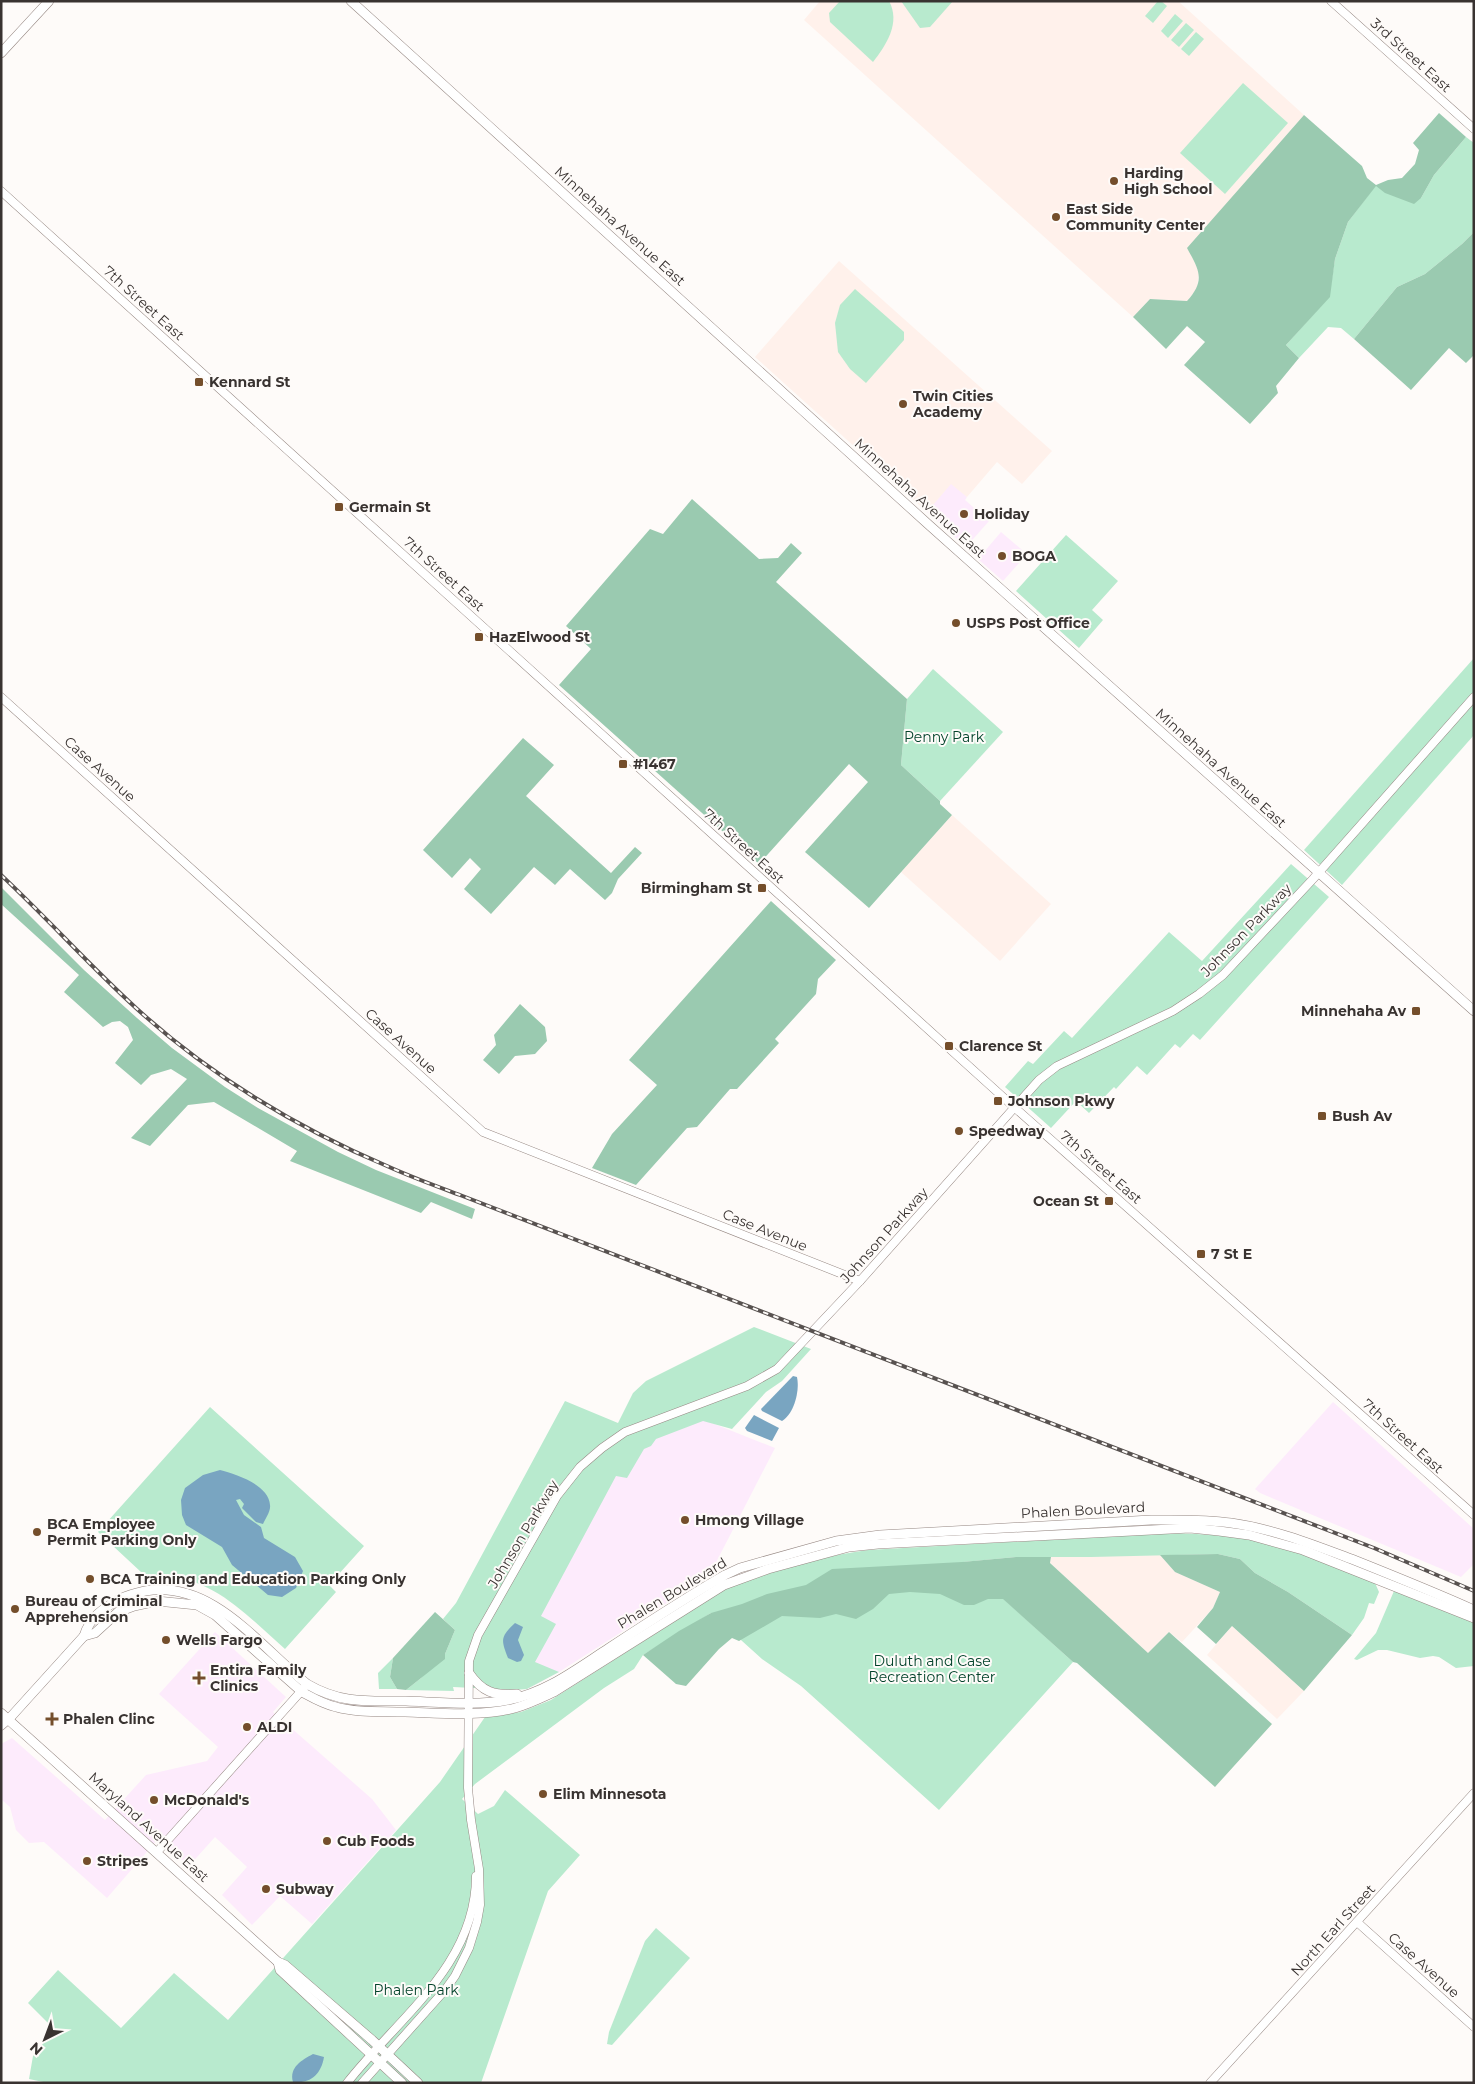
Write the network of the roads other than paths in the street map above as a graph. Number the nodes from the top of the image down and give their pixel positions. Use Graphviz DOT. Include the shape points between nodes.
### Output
graph roads {
  1 [pos="49,1"];
  2 [pos="351,1"];
  3 [pos="1332,1"];
  4 [pos="1,53"];
  5 [pos="1474,128"];
  6 [pos="1,192"];
  7 [pos="1,697"];
  8 [pos="1474,697"];
  9 [pos="1317,873"];
  10 [pos="1474,1011"];
  11 [pos="1014,1107"];
  12 [pos="860,1281"];
  13 [pos="1474,1515"];
  14 [pos="1474,1610"];
  15 [pos="1474,1618"];
  16 [pos="469,1673"];
  17 [pos="553,1682"];
  18 [pos="304,1688"];
  19 [pos="468,1702"];
  20 [pos="468,1713"];
  21 [pos="3,1720"];
  22 [pos="1474,1793"];
  23 [pos="475,1849"];
  24 [pos="158,1852"];
  25 [pos="1357,1922"];
  26 [pos="278,1962"];
  27 [pos="1474,2027"];
  28 [pos="379,2046"];
  29 [pos="388,2054"];
  30 [pos="371,2055"];
  31 [pos="380,2064"];
  32 [pos="347,2083"];
  33 [pos="362,2083"];
  34 [pos="402,2083"];
  35 [pos="418,2083"];
  36 [pos="1210,2083"];
  1 -- 4 [label="main road"];
  2 -- 9 [label="main road, Minnehaha Avenue East"];
  3 -- 5 [label="street, 3rd Street East"];
  6 -- 11 [label="street, 7th Street East"];
  7 -- 12 [label="street, Case Avenue" via="483,1132"];
  8 -- 9 [label="street, Johnson Parkway"];
  9 -- 10 [label="main road, Minnehaha Avenue East"];
  9 -- 11 [label="street, Johnson Parkway" via="1235,964 1211,985 1173,1011 1057,1066"];
  11 -- 12 [label="street, Johnson Parkway"];
  11 -- 13 [label="street, 7th Street East"];
  12 -- 16 [label="street, Johnson Parkway" via="768,1376 625,1432 580,1467 557,1496 478,1635 469,1661"];
  14 -- 17 [label="main road, Phalen Boulevard" via="1301,1540 1231,1523 1151,1520 880,1535 836,1541 740,1568"];
  15 -- 20 [label="main road, Phalen Boulevard" via="1303,1550 1249,1535 1219,1531 1190,1528 878,1544 849,1547 740,1578 547,1695 514,1708"];
  16 -- 17 [label="main road" via="483,1689 499,1693 521,1694"];
  16 -- 19 [label="street, Johnson Parkway"];
  17 -- 19 [label="main road, Phalen Boulevard" via="535,1692 506,1700"];
  18 -- 19 [label="main road, Phalen Boulevard" via="341,1699"];
  18 -- 20 [label="main road, Phalen Boulevard" via="318,1701 338,1708"];
  18 -- 21 [label="main road, Phalen Boulevard" via="215,1615 197,1605 156,1600 118,1612 95,1633 84,1636"];
  18 -- 24 [label="street"];
  19 -- 20 [label="street, Johnson Parkway"];
  20 -- 23 [label="street, Johnson Parkway" via="468,1788"];
  21 -- 24 [label="main road, Maryland Avenue East"];
  22 -- 25 [label="street, North Earl Street"];
  23 -- 28 [label="street, Johnson Parkway" via="474,1901 466,1932 456,1953 433,1985"];
  23 -- 29 [label="street, Johnson Parkway" via="480,1868 480,1905 469,1948 445,1990"];
  24 -- 26 [label="main road, Maryland Avenue East"];
  25 -- 27 [label="street, Case Avenue"];
  25 -- 36 [label="street, North Earl Street"];
  26 -- 28 [label="main road, Maryland Avenue East" via="285,1964"];
  26 -- 30 [label="main road, Maryland Avenue East" via="280,1970"];
  28 -- 29 [label="main road, Maryland Avenue East"];
  28 -- 30 [label="street, Johnson Parkway"];
  29 -- 31 [label="street, Johnson Parkway"];
  29 -- 35 [label="main road, Maryland Avenue East"];
  30 -- 31 [label="main road, Maryland Avenue East"];
  30 -- 32 [label="street, Johnson Parkway"];
  31 -- 33 [label="street, Johnson Parkway"];
  31 -- 34 [label="main road, Maryland Avenue East"];
}
